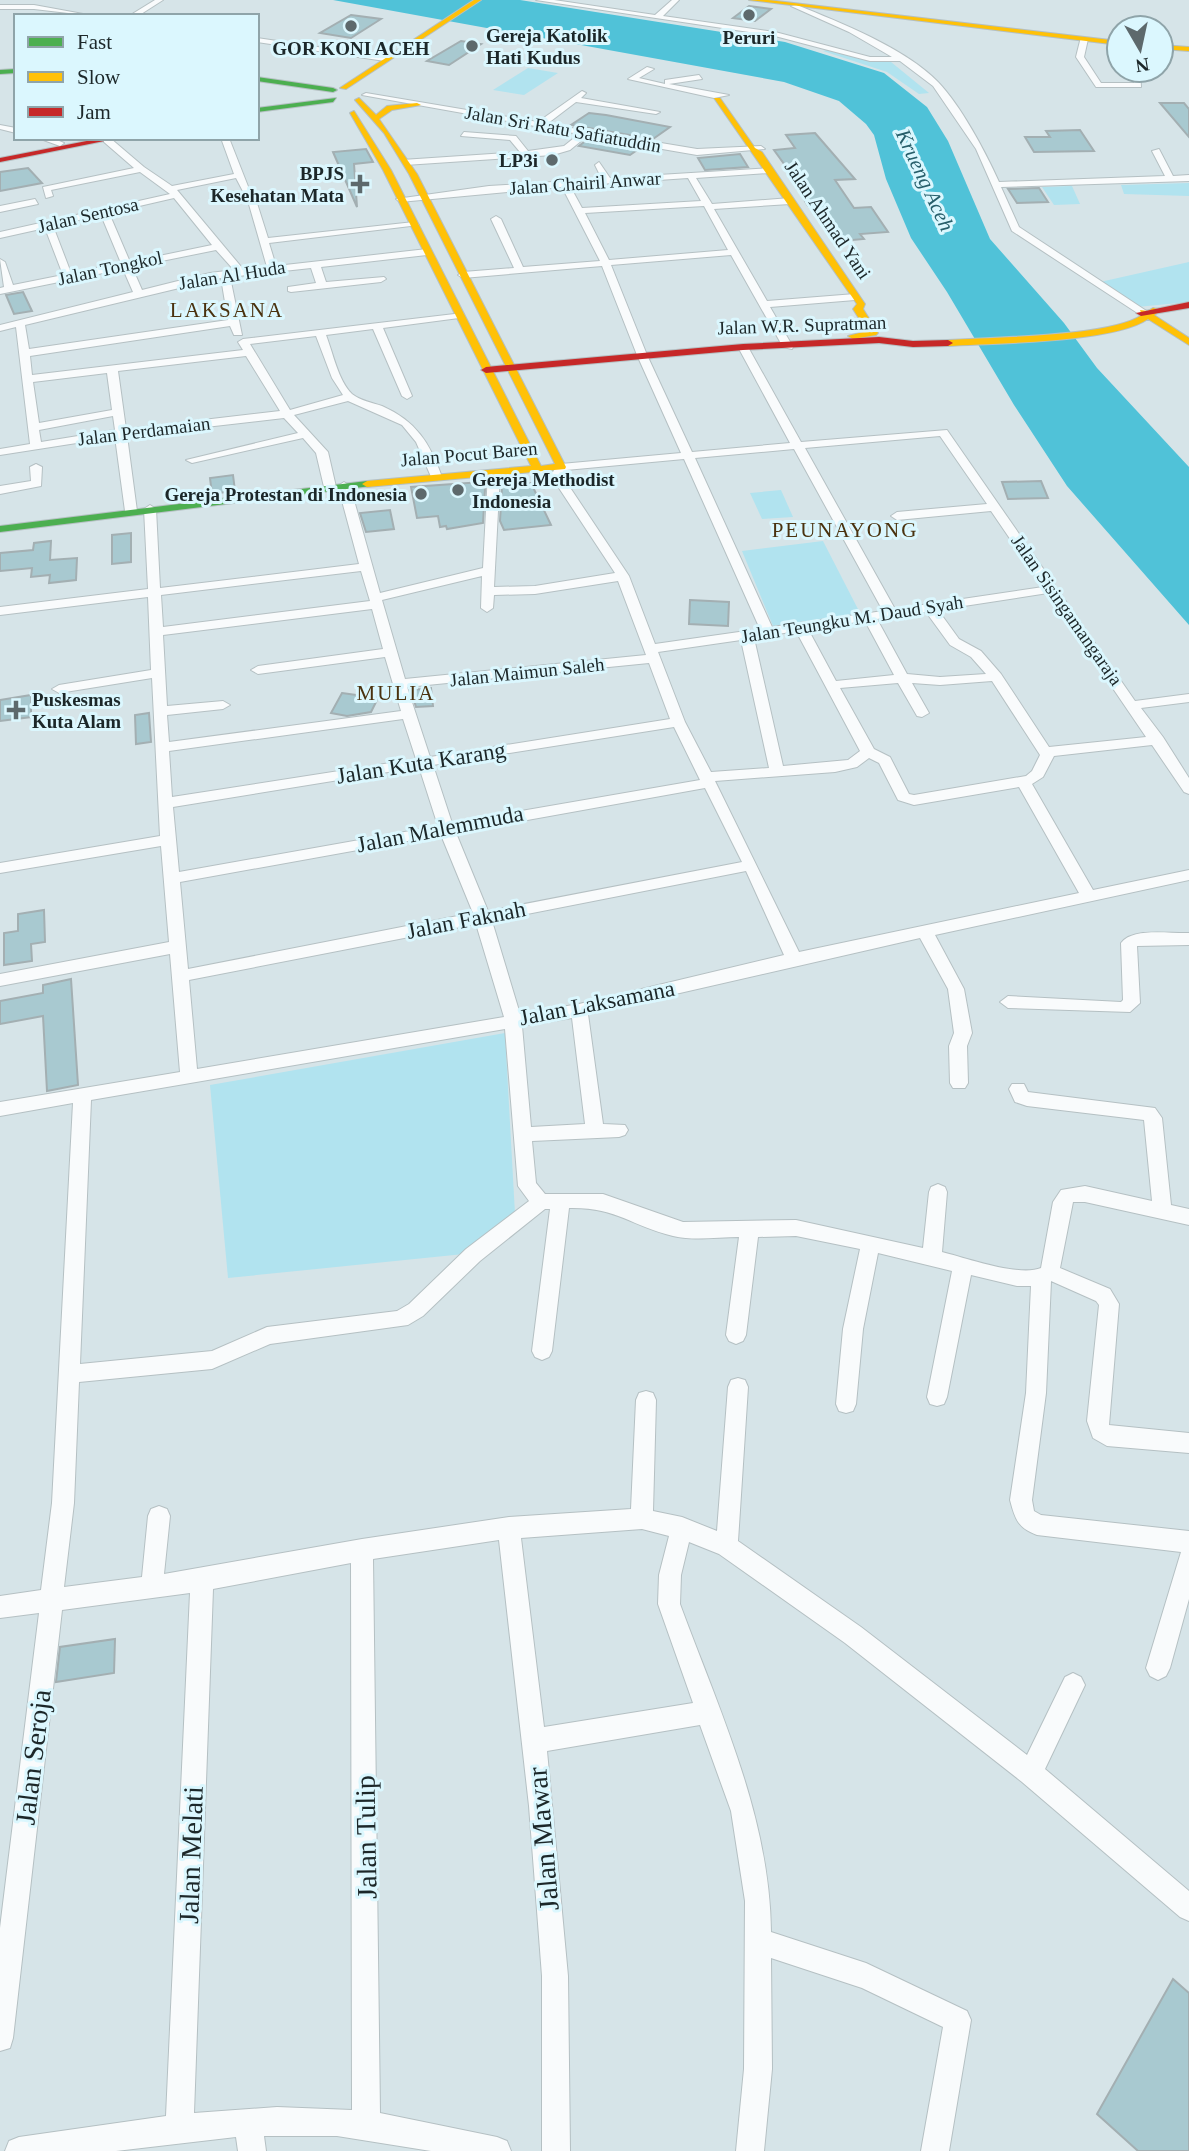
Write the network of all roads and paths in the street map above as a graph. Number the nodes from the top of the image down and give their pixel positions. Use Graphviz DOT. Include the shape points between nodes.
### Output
graph roads {
  1 [pos="159,0"];
  2 [pos="478,0"];
  3 [pos="493,0"];
  4 [pos="539,0"];
  5 [pos="676,0"];
  6 [pos="752,0"];
  7 [pos="793,4"];
  8 [pos="0,7"];
  9 [pos="78,14"];
  10 [pos="135,14"];
  11 [pos="658,16"];
  12 [pos="841,18"];
  13 [pos="440,29"];
  14 [pos="1084,39"];
  15 [pos="259,40"];
  16 [pos="1105,41"];
  17 [pos="384,59"];
  18 [pos="901,59"];
  19 [pos="650,69"];
  20 [pos="699,77"];
  21 [pos="259,81"];
  22 [pos="259,82"];
  23 [pos="650,84"];
  24 [pos="1138,84"];
  25 [pos="285,88"];
  26 [pos="584,91"];
  27 [pos="344,95"];
  28 [pos="574,99"];
  29 [pos="726,103"];
  30 [pos="417,105"];
  31 [pos="260,106"];
  32 [pos="563,108"];
  33 [pos="576,110"];
  34 [pos="376,118"];
  35 [pos="645,122"];
  36 [pos="541,124"];
  37 [pos="635,130"];
  38 [pos="586,132"];
  39 [pos="464,134"];
  40 [pos="626,139"];
  41 [pos="49,140"];
  42 [pos="75,140"];
  43 [pos="106,140"];
  44 [pos="112,140"];
  45 [pos="226,140"];
  46 [pos="60,143"];
  47 [pos="757,151"];
  48 [pos="1156,151"];
  49 [pos="525,153"];
  50 [pos="0,155"];
  51 [pos="0,160"];
  52 [pos="405,162"];
  53 [pos="599,165"];
  54 [pos="141,169"];
  55 [pos="769,170"];
  56 [pos="240,175"];
  57 [pos="691,176"];
  58 [pos="1170,178"];
  59 [pos="1189,178"];
  60 [pos="607,181"];
  61 [pos="565,184"];
  62 [pos="994,185"];
  63 [pos="489,189"];
  64 [pos="174,192"];
  65 [pos="422,195"];
  66 [pos="48,196"];
  67 [pos="400,199"];
  68 [pos="790,201"];
  69 [pos="35,202"];
  70 [pos="709,205"];
  71 [pos="0,209"];
  72 [pos="104,211"];
  73 [pos="579,211"];
  74 [pos="48,224"];
  75 [pos="414,225"];
  76 [pos="0,235"];
  77 [pos="264,241"];
  78 [pos="220,246"];
  79 [pos="427,252"];
  80 [pos="735,252"];
  81 [pos="605,261"];
  82 [pos="0,262"];
  83 [pos="314,264"];
  84 [pos="124,266"];
  85 [pos="272,268"];
  86 [pos="520,270"];
  87 [pos="240,272"];
  88 [pos="225,274"];
  89 [pos="463,275"];
  90 [pos="68,277"];
  91 [pos="381,279"];
  92 [pos="322,285"];
  93 [pos="290,289"];
  94 [pos="5,290"];
  95 [pos="138,293"];
  96 [pos="858,300"];
  97 [pos="765,304"];
  98 [pos="1189,305"];
  99 [pos="1150,313"];
  100 [pos="459,315"];
  101 [pos="233,322"];
  102 [pos="20,323"];
  103 [pos="377,325"];
  104 [pos="0,328"];
  105 [pos="320,332"];
  106 [pos="959,339"];
  107 [pos="1189,342"];
  108 [pos="783,345"];
  109 [pos="246,347"];
  110 [pos="743,347"];
  111 [pos="26,353"];
  112 [pos="642,355"];
  113 [pos="513,368"];
  114 [pos="112,369"];
  115 [pos="486,370"];
  116 [pos="29,379"];
  117 [pos="407,396"];
  118 [pos="349,397"];
  119 [pos="118,412"];
  120 [pos="288,414"];
  121 [pos="34,427"];
  122 [pos="943,432"];
  123 [pos="120,433"];
  124 [pos="308,434"];
  125 [pos="795,444"];
  126 [pos="36,446"];
  127 [pos="0,452"];
  128 [pos="690,454"];
  129 [pos="192,460"];
  130 [pos="36,467"];
  131 [pos="538,470"];
  132 [pos="559,472"];
  133 [pos="494,473"];
  134 [pos="436,477"];
  135 [pos="337,486"];
  136 [pos="0,490"];
  137 [pos="994,507"];
  138 [pos="150,509"];
  139 [pos="131,511"];
  140 [pos="897,516"];
  141 [pos="0,529"];
  142 [pos="366,567"];
  143 [pos="491,570"];
  144 [pos="623,576"];
  145 [pos="1052,589"];
  146 [pos="154,590"];
  147 [pos="489,592"];
  148 [pos="376,601"];
  149 [pos="929,607"];
  150 [pos="487,608"];
  151 [pos="0,611"];
  152 [pos="891,614"];
  153 [pos="869,617"];
  154 [pos="801,628"];
  155 [pos="158,632"];
  156 [pos="768,632"];
  157 [pos="747,635"];
  158 [pos="389,652"];
  159 [pos="653,654"];
  160 [pos="258,670"];
  161 [pos="160,673"];
  162 [pos="996,677"];
  163 [pos="905,678"];
  164 [pos="398,684"];
  165 [pos="833,685"];
  166 [pos="59,689"];
  167 [pos="1189,698"];
  168 [pos="223,705"];
  169 [pos="1134,705"];
  170 [pos="161,711"];
  171 [pos="922,713"];
  172 [pos="408,714"];
  173 [pos="678,723"];
  174 [pos="1157,740"];
  175 [pos="163,747"];
  176 [pos="868,752"];
  177 [pos="1046,752"];
  178 [pos="425,763"];
  179 [pos="777,770"];
  180 [pos="708,780"];
  181 [pos="1024,782"];
  182 [pos="1189,789"];
  183 [pos="165,803"];
  184 [pos="446,828"];
  185 [pos="168,840"];
  186 [pos="751,865"];
  187 [pos="0,868"];
  188 [pos="1189,875"];
  189 [pos="173,878"];
  190 [pos="1089,896"];
  191 [pos="482,916"];
  192 [pos="926,933"];
  193 [pos="1189,939"];
  194 [pos="176,947"];
  195 [pos="794,959"];
  196 [pos="180,976"];
  197 [pos="0,980"];
  198 [pos="1008,1002"];
  199 [pos="579,1010"];
  200 [pos="513,1019"];
  201 [pos="189,1076"];
  202 [pos="959,1083"];
  203 [pos="1018,1090"];
  204 [pos="82,1095"];
  205 [pos="0,1109"];
  206 [pos="619,1130"];
  207 [pos="595,1131"];
  208 [pos="523,1134"];
  209 [pos="938,1192"];
  210 [pos="550,1202"];
  211 [pos="1162,1209"];
  212 [pos="1189,1217"];
  213 [pos="749,1230"];
  214 [pos="871,1243"];
  215 [pos="932,1257"];
  216 [pos="963,1265"];
  217 [pos="1046,1275"];
  218 [pos="736,1335"];
  219 [pos="542,1351"];
  220 [pos="71,1374"];
  221 [pos="738,1387"];
  222 [pos="937,1397"];
  223 [pos="646,1400"];
  224 [pos="846,1404"];
  225 [pos="1189,1443"];
  226 [pos="159,1516"];
  227 [pos="642,1519"];
  228 [pos="509,1528"];
  229 [pos="682,1528"];
  230 [pos="1189,1542"];
  231 [pos="727,1546"];
  232 [pos="362,1549"];
  233 [pos="1189,1559"];
  234 [pos="202,1580"];
  235 [pos="152,1587"];
  236 [pos="51,1602"];
  237 [pos="0,1607"];
  238 [pos="1158,1668"];
  239 [pos="1073,1685"];
  240 [pos="709,1712"];
  241 [pos="533,1741"];
  242 [pos="1031,1773"];
  243 [pos="1189,1908"];
  244 [pos="760,1941"];
  245 [pos="0,2038"];
  246 [pos="248,2122"];
  247 [pos="366,2125"];
  248 [pos="179,2130"];
  249 [pos="19,2151"];
  250 [pos="252,2151"];
  251 [pos="497,2151"];
  252 [pos="556,2151"];
  253 [pos="750,2151"];
  254 [pos="934,2151"];
  1 -- 10 [label="street"];
  2 -- 13 [label="main road"];
  3 -- 13 [label="main road"];
  4 -- 11 [label="street"];
  5 -- 11 [label="street"];
  6 -- 7 [label="main road"];
  7 -- 12 [label="main road"];
  8 -- 9 [label="street"];
  11 -- 18 [label="street" via="775,34 870,59"];
  12 -- 14 [label="main road"];
  12 -- 18 [label="street"];
  13 -- 17 [label="main road"];
  13 -- 27 [label="main road"];
  14 -- 16 [label="main road"];
  14 -- 24 [label="street" via="1080,57 1099,85"];
  15 -- 17 [label="street"];
  17 -- 27 [label="main road"];
  18 -- 62 [label="street" via="947,96 980,149"];
  19 -- 23 [label="street" via="632,79"];
  20 -- 23 [label="street"];
  21 -- 27 [label="main road"];
  22 -- 25 [label="main road"];
  23 -- 29 [label="street" via="713,96"];
  25 -- 27 [label="main road"];
  25 -- 31 [label="main road" via="284,94"];
  26 -- 28 [label="street"];
  27 -- 30 [label="street, Jalan Sri Ratu Safiatuddin"];
  27 -- 31 [label="main road"];
  27 -- 34 [label="main road"];
  27 -- 67 [label="main road"];
  28 -- 32 [label="street"];
  28 -- 35 [label="street" via="660,109"];
  29 -- 47 [label="main road, Jalan Ahmad Yani"];
  30 -- 34 [label="main road" via="390,108"];
  30 -- 36 [label="street, Jalan Sri Ratu Safiatuddin"];
  32 -- 33 [label="street"];
  32 -- 36 [label="street"];
  34 -- 52 [label="main road"];
  36 -- 38 [label="street, Jalan Sri Ratu Safiatuddin"];
  37 -- 40 [label="street"];
  38 -- 40 [label="street, Jalan Sri Ratu Safiatuddin"];
  38 -- 49 [label="street" via="564,149"];
  39 -- 49 [label="street" via="513,138"];
  40 -- 47 [label="street, Jalan Sri Ratu Safiatuddin" via="697,152"];
  41 -- 46 [label="street"];
  42 -- 46 [label="main road"];
  43 -- 51 [label="main road"];
  44 -- 54 [label="street"];
  45 -- 56 [label="street"];
  46 -- 50 [label="main road"];
  47 -- 55 [label="main road, Jalan Ahmad Yani"];
  48 -- 58 [label="street"];
  49 -- 52 [label="street"];
  52 -- 65 [label="main road"];
  53 -- 60 [label="street"];
  54 -- 64 [label="street"];
  54 -- 66 [label="street" via="47,188"];
  55 -- 57 [label="street, Jalan Chairil Anwar"];
  55 -- 68 [label="main road, Jalan Ahmad Yani"];
  56 -- 64 [label="street, Jalan Sentosa"];
  56 -- 77 [label="street"];
  57 -- 60 [label="street, Jalan Chairil Anwar"];
  57 -- 70 [label="street"];
  58 -- 59 [label="street"];
  58 -- 62 [label="street"];
  60 -- 61 [label="street, Jalan Chairil Anwar"];
  61 -- 63 [label="street, Jalan Chairil Anwar"];
  61 -- 73 [label="street"];
  62 -- 99 [label="street" via="1015,229"];
  63 -- 65 [label="street, Jalan Chairil Anwar"];
  63 -- 86 [label="street"];
  64 -- 72 [label="street, Jalan Sentosa"];
  64 -- 78 [label="street"];
  65 -- 67 [label="street, Jalan Chairil Anwar"];
  65 -- 89 [label="main road"];
  67 -- 75 [label="main road"];
  68 -- 70 [label="street"];
  68 -- 96 [label="main road, Jalan Ahmad Yani"];
  69 -- 71 [label="street"];
  70 -- 73 [label="street"];
  70 -- 80 [label="street"];
  72 -- 74 [label="street, Jalan Sentosa"];
  72 -- 84 [label="street"];
  73 -- 81 [label="street"];
  74 -- 76 [label="street, Jalan Sentosa"];
  74 -- 90 [label="street"];
  75 -- 77 [label="street"];
  75 -- 79 [label="main road"];
  77 -- 85 [label="street"];
  78 -- 84 [label="street, Jalan Tongkol"];
  78 -- 87 [label="street"];
  79 -- 83 [label="street, Jalan Al Huda"];
  79 -- 100 [label="main road"];
  80 -- 81 [label="street"];
  80 -- 97 [label="street"];
  81 -- 86 [label="street"];
  81 -- 112 [label="street"];
  82 -- 94 [label="street"];
  83 -- 85 [label="street, Jalan Al Huda"];
  83 -- 92 [label="street"];
  84 -- 90 [label="street, Jalan Tongkol"];
  84 -- 95 [label="street"];
  85 -- 87 [label="street, Jalan Al Huda"];
  86 -- 89 [label="street"];
  87 -- 88 [label="street, Jalan Al Huda"];
  88 -- 95 [label="street, Jalan Al Huda"];
  88 -- 101 [label="street"];
  89 -- 113 [label="main road"];
  90 -- 94 [label="street, Jalan Tongkol"];
  91 -- 92 [label="street"];
  92 -- 93 [label="street"];
  95 -- 102 [label="street, Jalan Al Huda"];
  96 -- 97 [label="street"];
  96 -- 106 [label="main road" via="902,335"];
  96 -- 108 [label="main road, Jalan Ahmad Yani" via="872,334"];
  97 -- 108 [label="street"];
  98 -- 99 [label="main road, Jalan W.R. Supratman"];
  99 -- 106 [label="main road, Jalan W.R. Supratman" via="1135,324"];
  99 -- 107 [label="main road"];
  100 -- 103 [label="street"];
  100 -- 115 [label="main road"];
  101 -- 109 [label="street"];
  101 -- 111 [label="street"];
  102 -- 104 [label="street, Jalan Al Huda"];
  102 -- 111 [label="street"];
  103 -- 105 [label="street"];
  103 -- 117 [label="street"];
  105 -- 109 [label="street"];
  105 -- 118 [label="street"];
  106 -- 108 [label="main road, Jalan W.R. Supratman"];
  108 -- 110 [label="main road, Jalan W.R. Supratman"];
  109 -- 114 [label="street"];
  109 -- 120 [label="street"];
  110 -- 112 [label="main road, Jalan W.R. Supratman"];
  110 -- 125 [label="street"];
  111 -- 116 [label="street"];
  112 -- 113 [label="main road, Jalan W.R. Supratman"];
  112 -- 128 [label="street"];
  113 -- 115 [label="main road, Jalan W.R. Supratman"];
  113 -- 132 [label="main road"];
  114 -- 116 [label="street"];
  114 -- 119 [label="street"];
  115 -- 131 [label="main road"];
  116 -- 121 [label="street"];
  118 -- 120 [label="street, Jalan Perdamaian"];
  118 -- 134 [label="street" via="413,427 426,446"];
  119 -- 121 [label="street"];
  119 -- 123 [label="street"];
  120 -- 123 [label="street, Jalan Perdamaian"];
  120 -- 124 [label="street"];
  121 -- 126 [label="street"];
  122 -- 125 [label="street, Jalan Pocut Baren"];
  122 -- 137 [label="street, Jalan Sisingamangaraja"];
  123 -- 126 [label="street, Jalan Perdamaian"];
  123 -- 139 [label="street"];
  124 -- 129 [label="street"];
  124 -- 135 [label="street"];
  125 -- 128 [label="street, Jalan Pocut Baren"];
  125 -- 152 [label="street"];
  126 -- 127 [label="street, Jalan Perdamaian"];
  128 -- 132 [label="street, Jalan Pocut Baren"];
  128 -- 156 [label="street"];
  130 -- 136 [label="street" via="37,484"];
  131 -- 132 [label="main road, Jalan Pocut Baren"];
  131 -- 133 [label="main road, Jalan Pocut Baren"];
  132 -- 144 [label="street"];
  133 -- 134 [label="main road, Jalan Pocut Baren"];
  133 -- 143 [label="street"];
  134 -- 135 [label="main road, Jalan Pocut Baren"];
  135 -- 138 [label="main road, Jalan Pocut Baren"];
  135 -- 142 [label="street"];
  137 -- 140 [label="street"];
  137 -- 145 [label="street, Jalan Sisingamangaraja"];
  138 -- 139 [label="main road, Jalan Pocut Baren"];
  138 -- 146 [label="street"];
  139 -- 141 [label="main road, Jalan Pocut Baren"];
  142 -- 146 [label="street"];
  142 -- 148 [label="street"];
  143 -- 147 [label="street"];
  143 -- 148 [label="street"];
  144 -- 147 [label="street"];
  144 -- 159 [label="street"];
  145 -- 149 [label="street, Jalan Teungku M. Daud Syah"];
  145 -- 169 [label="street, Jalan Sisingamangaraja"];
  146 -- 151 [label="street"];
  146 -- 155 [label="street"];
  147 -- 150 [label="street"];
  148 -- 155 [label="street"];
  148 -- 158 [label="street"];
  149 -- 152 [label="street, Jalan Teungku M. Daud Syah"];
  149 -- 162 [label="street" via="957,646 975,654"];
  152 -- 153 [label="street, Jalan Teungku M. Daud Syah"];
  153 -- 154 [label="street, Jalan Teungku M. Daud Syah"];
  153 -- 163 [label="street"];
  154 -- 156 [label="street, Jalan Teungku M. Daud Syah"];
  154 -- 165 [label="street"];
  155 -- 161 [label="street"];
  156 -- 157 [label="street, Jalan Teungku M. Daud Syah"];
  157 -- 159 [label="street, Jalan Teungku M. Daud Syah"];
  157 -- 179 [label="street"];
  158 -- 160 [label="street"];
  158 -- 164 [label="street"];
  159 -- 164 [label="street, Jalan Maimun Saleh"];
  159 -- 173 [label="street"];
  161 -- 166 [label="street"];
  161 -- 170 [label="street"];
  162 -- 163 [label="street"];
  162 -- 177 [label="street"];
  163 -- 165 [label="street"];
  163 -- 171 [label="street"];
  164 -- 172 [label="street"];
  165 -- 176 [label="street"];
  167 -- 169 [label="street"];
  168 -- 170 [label="street"];
  169 -- 174 [label="street, Jalan Sisingamangaraja"];
  170 -- 175 [label="street"];
  172 -- 175 [label="street"];
  172 -- 178 [label="street"];
  173 -- 178 [label="street, Jalan Kuta Karang"];
  173 -- 180 [label="street"];
  174 -- 177 [label="street"];
  174 -- 182 [label="street, Jalan Sisingamangaraja"];
  175 -- 183 [label="street"];
  176 -- 179 [label="street, Jalan Malemmuda" via="852,764"];
  176 -- 181 [label="street" via="885,761 903,797 911,800"];
  177 -- 181 [label="street" via="1038,774"];
  178 -- 183 [label="street, Jalan Kuta Karang"];
  178 -- 184 [label="street"];
  179 -- 180 [label="street, Jalan Malemmuda"];
  180 -- 184 [label="street, Jalan Malemmuda"];
  180 -- 186 [label="street"];
  181 -- 190 [label="street"];
  183 -- 185 [label="street"];
  184 -- 189 [label="street, Jalan Malemmuda"];
  184 -- 191 [label="street"];
  185 -- 187 [label="street"];
  185 -- 189 [label="street"];
  186 -- 191 [label="street, Jalan Faknah"];
  186 -- 195 [label="street"];
  188 -- 190 [label="street, Jalan Laksamana"];
  189 -- 194 [label="street"];
  190 -- 192 [label="street, Jalan Laksamana"];
  191 -- 196 [label="street, Jalan Faknah"];
  191 -- 200 [label="street"];
  192 -- 195 [label="street, Jalan Laksamana"];
  192 -- 202 [label="street" via="956,989 962,1033"];
  193 -- 198 [label="street" via="1131,941 1132,1003 1124,1008"];
  194 -- 196 [label="street"];
  194 -- 197 [label="street"];
  195 -- 199 [label="street, Jalan Laksamana"];
  196 -- 201 [label="street"];
  199 -- 200 [label="street, Jalan Laksamana"];
  199 -- 207 [label="street"];
  200 -- 201 [label="street, Jalan Laksamana"];
  200 -- 208 [label="street"];
  201 -- 204 [label="street, Jalan Laksamana"];
  203 -- 211 [label="street" via="1027,1099 1149,1113"];
  204 -- 205 [label="street, Jalan Laksamana"];
  204 -- 220 [label="street, Jalan Seroja"];
  206 -- 207 [label="street"];
  207 -- 208 [label="street"];
  208 -- 210 [label="street" via="527,1186"];
  209 -- 215 [label="street"];
  210 -- 213 [label="street" via="613,1205 668,1228"];
  210 -- 219 [label="street"];
  210 -- 220 [label="street" via="473,1255 401,1319 267,1336 212,1360"];
  211 -- 212 [label="street"];
  211 -- 217 [label="street" via="1068,1195 1062,1202"];
  213 -- 214 [label="street" via="796,1228"];
  213 -- 218 [label="street"];
  214 -- 215 [label="street"];
  214 -- 224 [label="street" via="853,1329"];
  215 -- 216 [label="street"];
  216 -- 217 [label="street" via="1017,1278"];
  216 -- 222 [label="street"];
  217 -- 225 [label="street" via="1103,1295 1109,1304 1097,1421 1100,1431 1107,1436"];
  217 -- 230 [label="street" via="1021,1500 1025,1517 1037,1525"];
  220 -- 236 [label="street, Jalan Seroja"];
  221 -- 231 [label="street"];
  223 -- 227 [label="street"];
  226 -- 235 [label="street"];
  227 -- 228 [label="street"];
  227 -- 229 [label="street"];
  228 -- 232 [label="street"];
  228 -- 241 [label="street, Jalan Mawar"];
  229 -- 231 [label="street"];
  229 -- 240 [label="street" via="667,1591"];
  231 -- 242 [label="street" via="853,1635"];
  232 -- 234 [label="street"];
  232 -- 247 [label="street, Jalan Tulip"];
  233 -- 238 [label="street"];
  234 -- 235 [label="street"];
  234 -- 248 [label="street, Jalan Melati"];
  235 -- 236 [label="street"];
  236 -- 237 [label="street"];
  236 -- 245 [label="street, Jalan Seroja"];
  239 -- 242 [label="street"];
  240 -- 241 [label="street"];
  240 -- 244 [label="street" via="743,1811"];
  241 -- 252 [label="street, Jalan Mawar" via="555,1976"];
  242 -- 243 [label="street"];
  244 -- 253 [label="street" via="758,2069"];
  244 -- 254 [label="street" via="866,1976 958,2020"];
  246 -- 247 [label="street" via="316,2120"];
  246 -- 248 [label="street"];
  246 -- 250 [label="street"];
  247 -- 251 [label="street"];
  248 -- 249 [label="street"];
}
